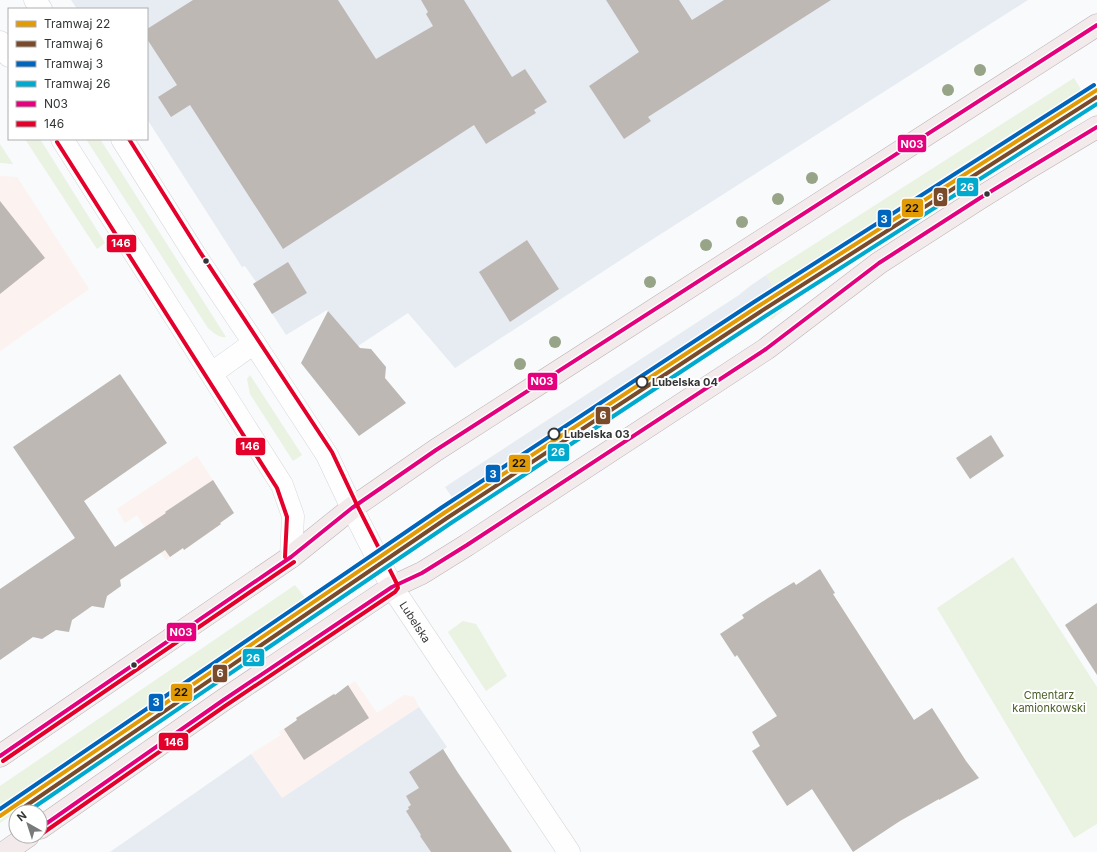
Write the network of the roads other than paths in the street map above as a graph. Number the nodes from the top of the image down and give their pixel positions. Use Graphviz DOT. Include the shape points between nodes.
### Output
graph roads {
  1 [pos="1097,25"];
  2 [pos="8,35"];
  3 [pos="0,41"];
  4 [pos="8,54"];
  5 [pos="1097,127"];
  6 [pos="63,140"];
  7 [pos="123,140"];
  8 [pos="254,343"];
  9 [pos="212,373"];
  10 [pos="352,508"];
  11 [pos="291,557"];
  12 [pos="392,587"];
  13 [pos="0,756"];
  14 [pos="48,822"];
  15 [pos="16,844"];
  16 [pos="5,852"];
  17 [pos="569,852"];
  1 -- 10 [label="main road" via="442,446"];
  2 -- 3 [label="street"];
  3 -- 4 [label="street"];
  5 -- 12 [label="main road" via="986,194 879,264 766,349 473,541 422,573"];
  6 -- 9 [label="street"];
  7 -- 8 [label="street, Lubelska"];
  8 -- 9 [label="street"];
  8 -- 10 [label="street, Lubelska" via="327,455"];
  9 -- 11 [label="street" via="282,484 293,516"];
  10 -- 11 [label="main road"];
  10 -- 12 [label="street, Lubelska"];
  11 -- 13 [label="main road"];
  12 -- 14 [label="main road"];
  12 -- 17 [label="street, Lubelska"];
  15 -- 16 [label="main road"];
}
